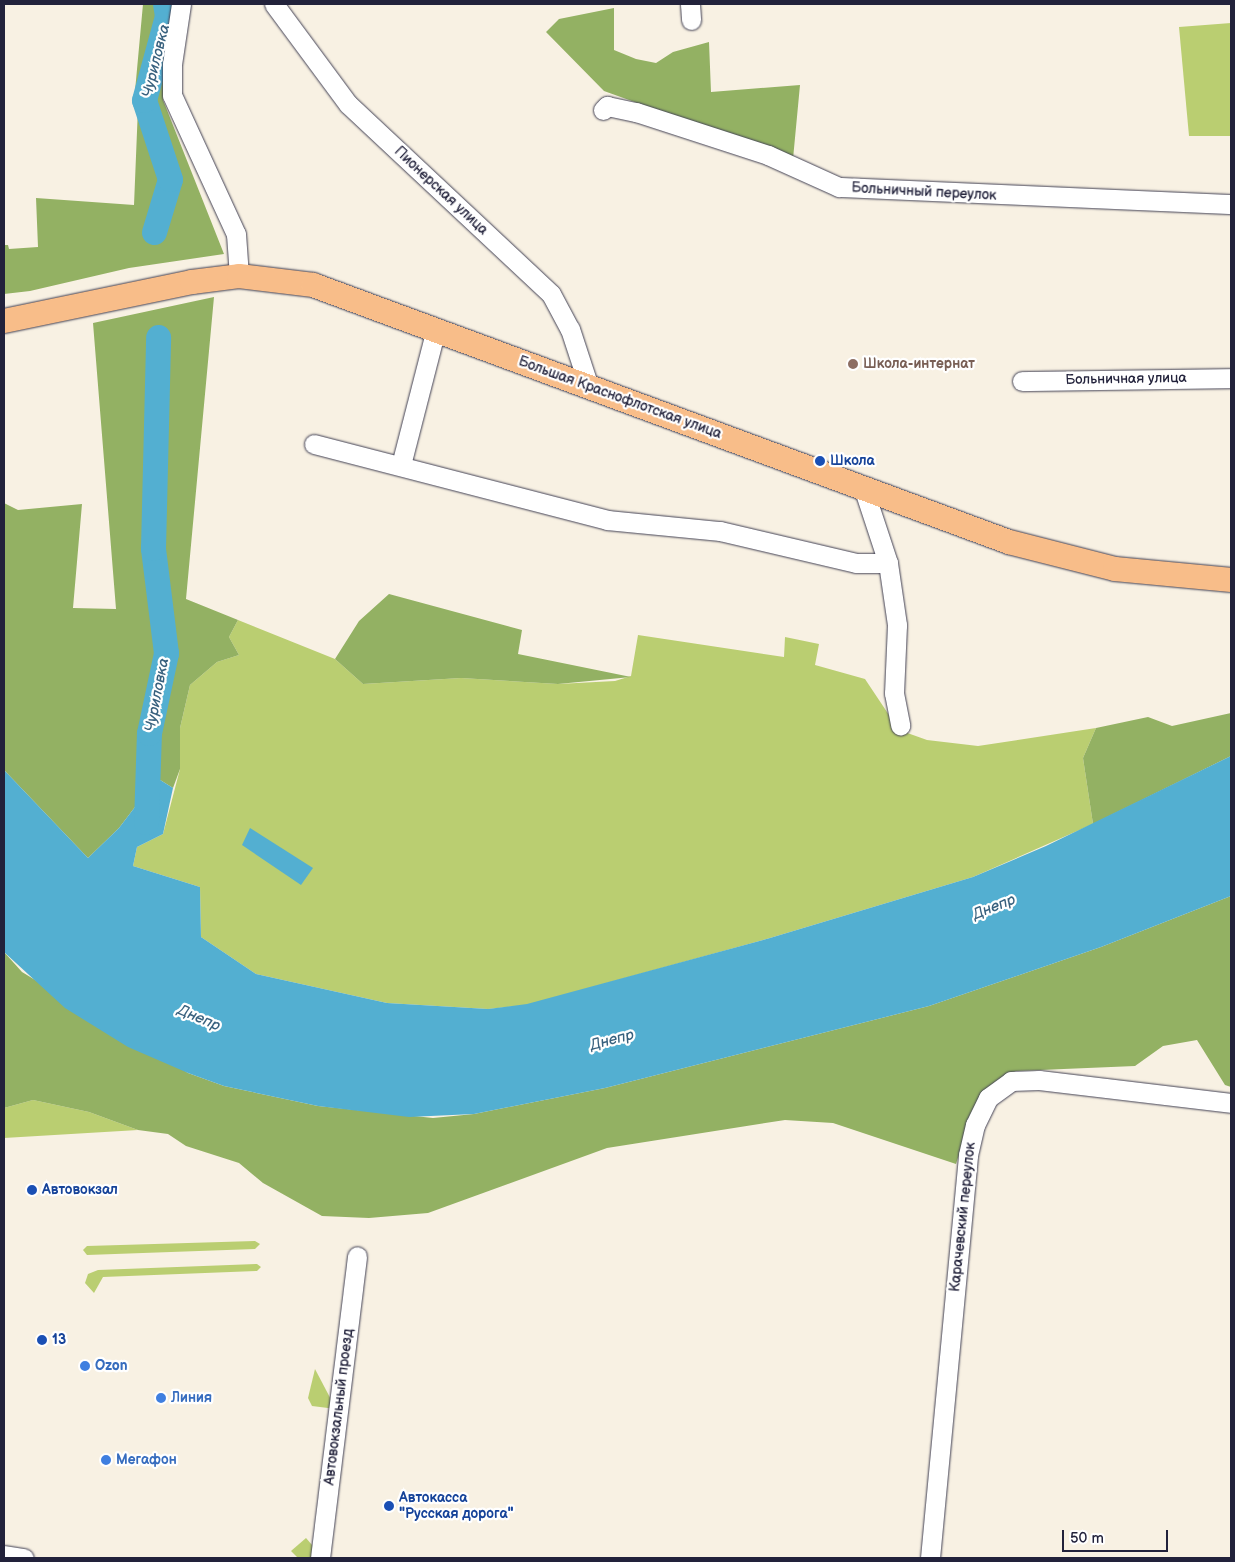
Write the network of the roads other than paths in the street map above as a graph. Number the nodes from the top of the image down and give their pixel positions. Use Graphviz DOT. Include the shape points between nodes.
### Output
graph roads {
  1 [pos="181,4"];
  2 [pos="274,4"];
  3 [pos="603,110"];
  4 [pos="1231,204"];
  5 [pos="239,276"];
  6 [pos="4,321"];
  7 [pos="436,328"];
  8 [pos="1231,378"];
  9 [pos="1022,381"];
  10 [pos="589,387"];
  11 [pos="314,444"];
  12 [pos="401,465"];
  13 [pos="863,487"];
  14 [pos="888,563"];
  15 [pos="1231,580"];
  16 [pos="900,726"];
  17 [pos="1231,1102"];
  18 [pos="357,1256"];
  19 [pos="4,1555"];
  20 [pos="24,1558"];
  21 [pos="320,1558"];
  22 [pos="930,1558"];
  1 -- 5 [label="street" via="172,64 172,94 236,234"];
  2 -- 10 [label="street, Пионерская улица" via="348,104 551,294 570,329"];
  3 -- 4 [label="street, Больничный переулок" via="607,106 636,112 768,155 840,187"];
  5 -- 6 [label="main road, Большая Краснофлотская улица" via="192,282"];
  5 -- 7 [label="main road, Большая Краснофлотская улица" via="313,285"];
  7 -- 10 [label="main road, Большая Краснофлотская улица"];
  7 -- 12 [label="street"];
  8 -- 9 [label="street, Больничная улица"];
  10 -- 13 [label="main road, Большая Краснофлотская улица"];
  11 -- 12 [label="street"];
  12 -- 14 [label="street" via="607,520 720,531 856,563"];
  13 -- 14 [label="street"];
  13 -- 15 [label="main road, Большая Краснофлотская улица" via="1009,542 1115,569"];
  14 -- 16 [label="street" via="897,625 894,693"];
  17 -- 22 [label="street, Карачевский переулок" via="1039,1080 1010,1081 988,1098 975,1125 968,1154"];
  18 -- 21 [label="street, Автовокзальный проезд"];
  19 -- 20 [label="street"];
}
